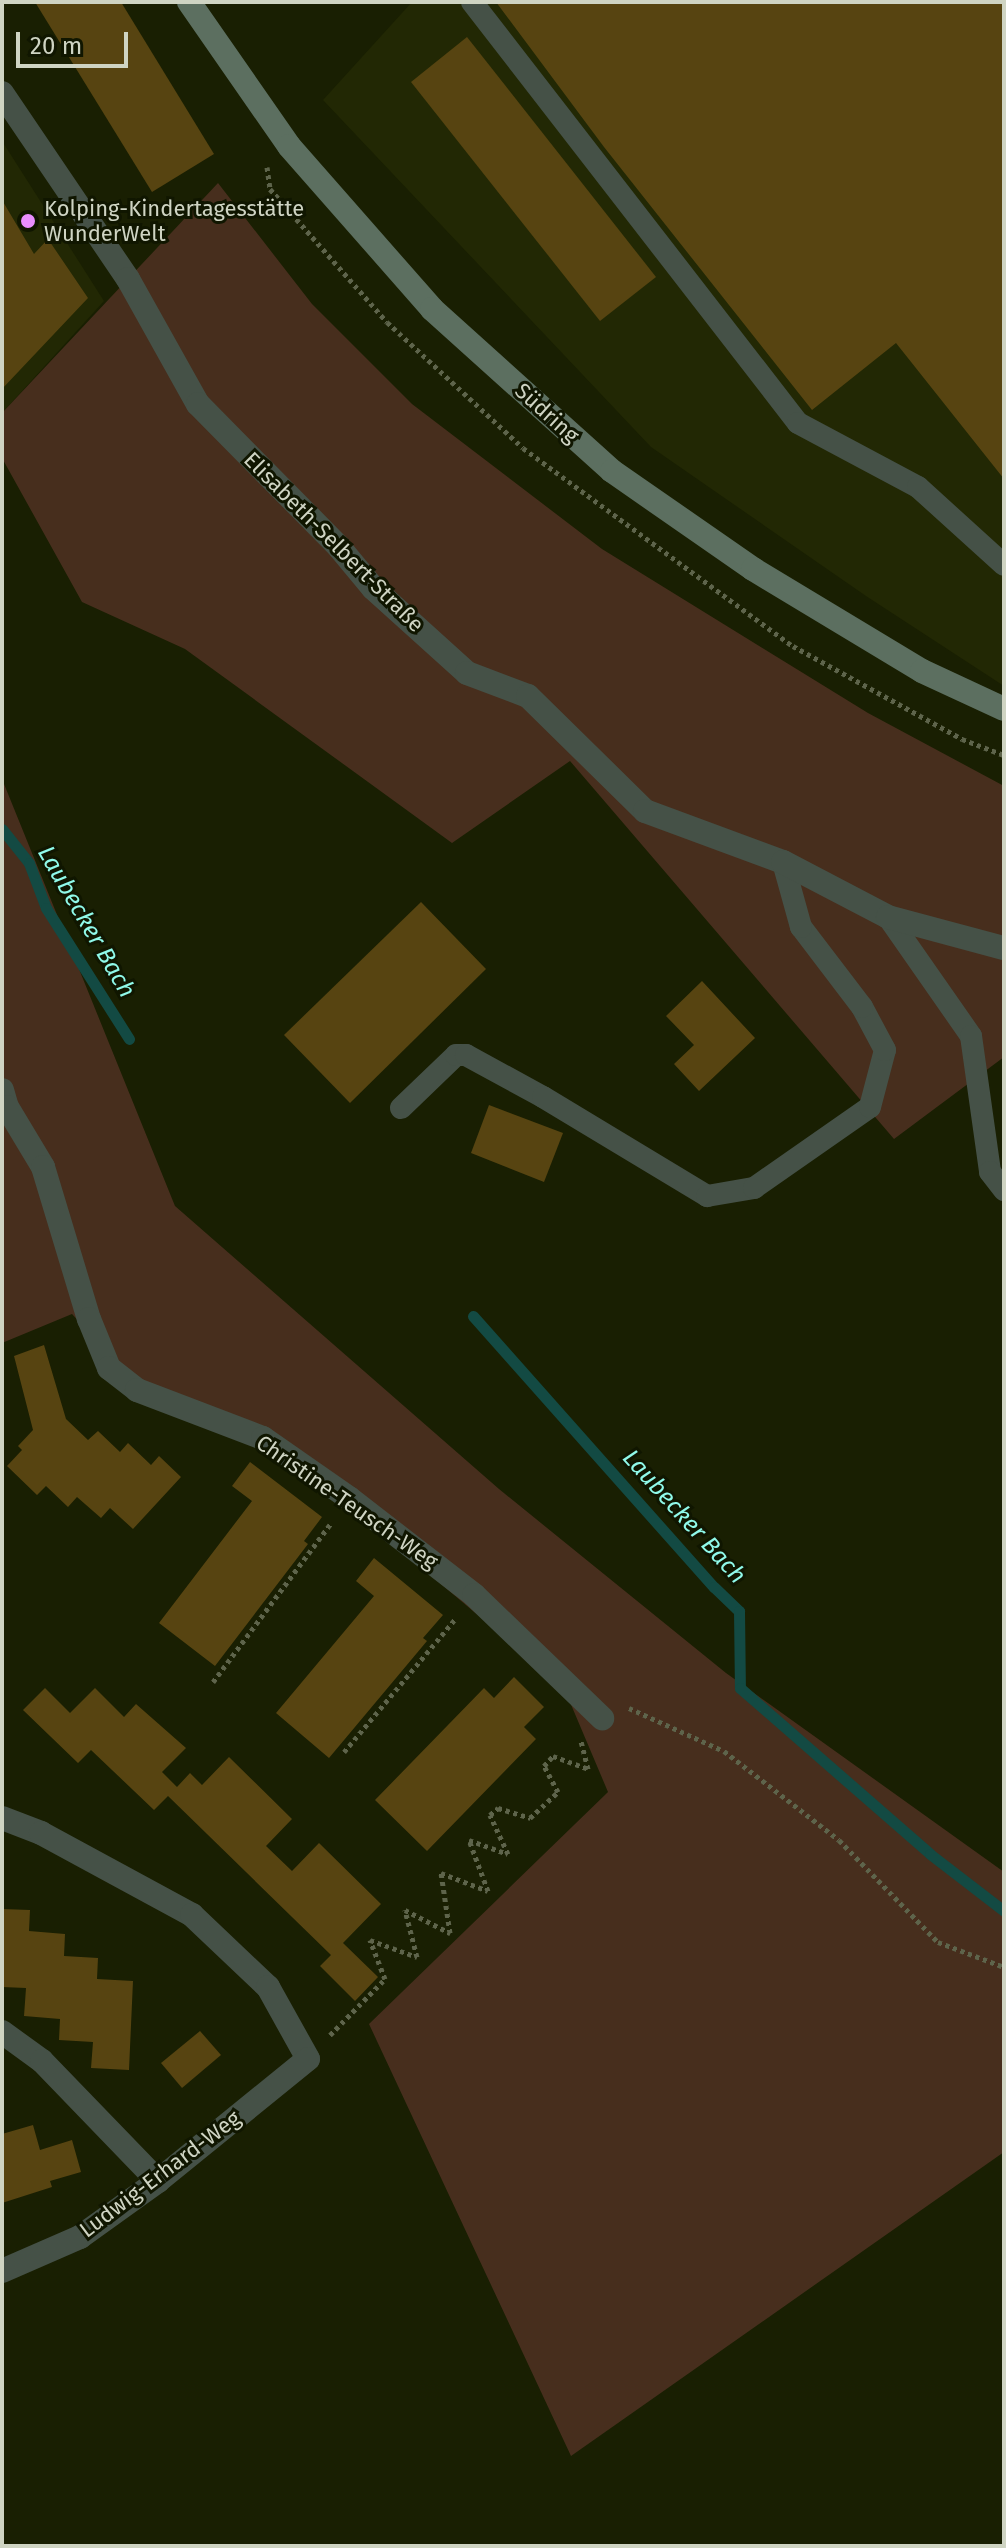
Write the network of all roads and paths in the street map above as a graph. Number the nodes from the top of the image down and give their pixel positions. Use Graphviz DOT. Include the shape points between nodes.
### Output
graph roads {
  1 [pos="189,2"];
  2 [pos="472,2"];
  3 [pos="2,93"];
  4 [pos="1004,565"];
  5 [pos="1004,709"];
  6 [pos="783,862"];
  7 [pos="888,917"];
  8 [pos="1004,948"];
  9 [pos="2,1090"];
  10 [pos="401,1108"];
  11 [pos="1004,1190"];
  12 [pos="349,1498"];
  13 [pos="474,1595"];
  14 [pos="213,1682"];
  15 [pos="602,1718"];
  16 [pos="344,1752"];
  17 [pos="2,1818"];
  18 [pos="1004,1967"];
  19 [pos="2,2032"];
  20 [pos="308,2059"];
  21 [pos="158,2181"];
  22 [pos="2,2271"];
  1 -- 5 [label="street, Südring" via="289,146 432,309 612,471 779,585 922,671"];
  2 -- 4 [label="lane" via="798,423 918,487"];
  3 -- 6 [label="street, Elisabeth-Selbert-Straße" via="128,279 198,404 373,588 467,673 528,696 645,811"];
  6 -- 7 [label="street, Elisabeth-Selbert-Straße"];
  6 -- 10 [label="lane" via="801,927 862,1007 885,1050 870,1107 754,1188 707,1196 466,1055 456,1055"];
  7 -- 8 [label="street, Elisabeth-Selbert-Straße"];
  7 -- 11 [label="lane" via="971,1036 990,1172"];
  9 -- 12 [label="street, Christine-Teusch-Weg" via="43,1167 109,1368 137,1390 263,1438"];
  12 -- 13 [label="street, Christine-Teusch-Weg"];
  12 -- 14 [label="path"];
  13 -- 15 [label="street, Christine-Teusch-Weg"];
  13 -- 16 [label="path"];
  15 -- 18 [label="path" via="626,1706 724,1751 839,1840 938,1942"];
  15 -- 20 [label="path" via="580,1737 588,1769 553,1756 544,1766 558,1792 530,1818 498,1808 490,1815 508,1854 469,1840 488,1891 441,1873 450,1933 405,1910 417,1957 370,1940 385,1979"];
  17 -- 20 [label="street" via="41,1833 192,1915 268,1987"];
  19 -- 21 [label="street" via="42,2061"];
  20 -- 21 [label="street, Ludwig-Erhard-Weg"];
  21 -- 22 [label="street, Ludwig-Erhard-Weg" via="80,2237"];
}
